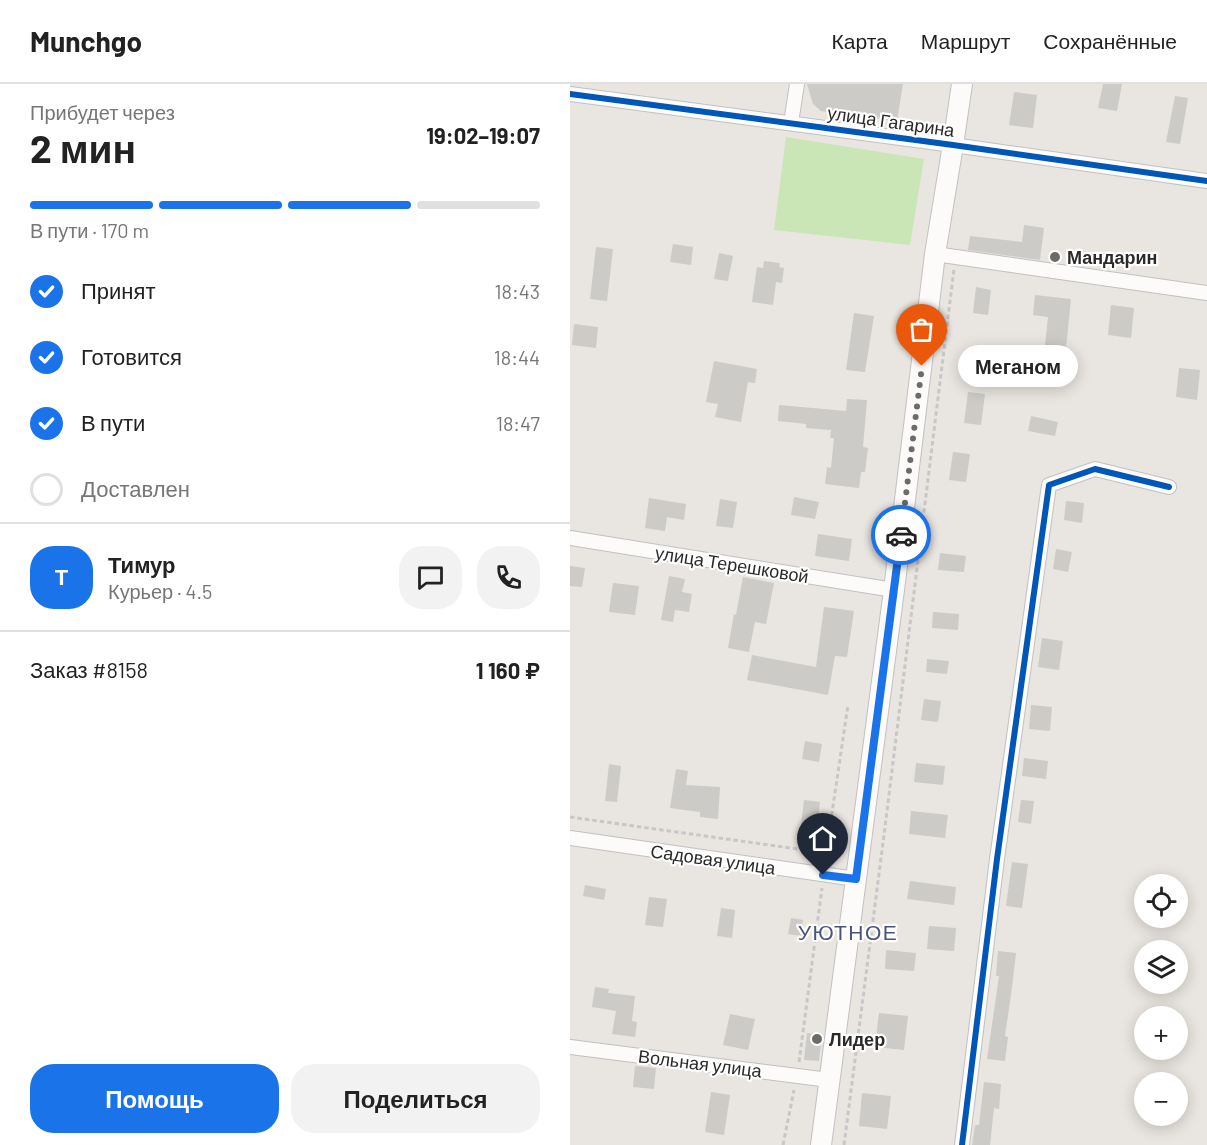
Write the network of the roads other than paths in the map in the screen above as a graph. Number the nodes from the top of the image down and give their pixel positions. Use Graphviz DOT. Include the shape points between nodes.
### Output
graph roads {
  1 [pos="797,84"];
  2 [pos="962,84"];
  3 [pos="570,94"];
  4 [pos="791,123"];
  5 [pos="953,145"];
  6 [pos="1207,180"];
  7 [pos="935,254"];
  8 [pos="1207,293"];
  9 [pos="1169,487"];
  10 [pos="570,538"];
  11 [pos="894,590"];
  12 [pos="570,838"];
  13 [pos="856,879"];
  14 [pos="570,1047"];
  15 [pos="829,1080"];
  16 [pos="821,1145"];
  17 [pos="962,1145"];
  1 -- 4 [label="street"];
  2 -- 5 [label="main road"];
  3 -- 4 [label="street, улица Гагарина"];
  4 -- 5 [label="street, улица Гагарина"];
  5 -- 6 [label="street, улица Гагарина"];
  5 -- 7 [label="main road"];
  7 -- 8 [label="street"];
  7 -- 11 [label="main road"];
  9 -- 17 [label="street" via="1095,469 1049,485"];
  10 -- 11 [label="street, улица Терешковой"];
  11 -- 13 [label="main road"];
  12 -- 13 [label="street, Садовая улица"];
  13 -- 15 [label="main road"];
  14 -- 15 [label="street, Вольная улица"];
  15 -- 16 [label="main road"];
}
